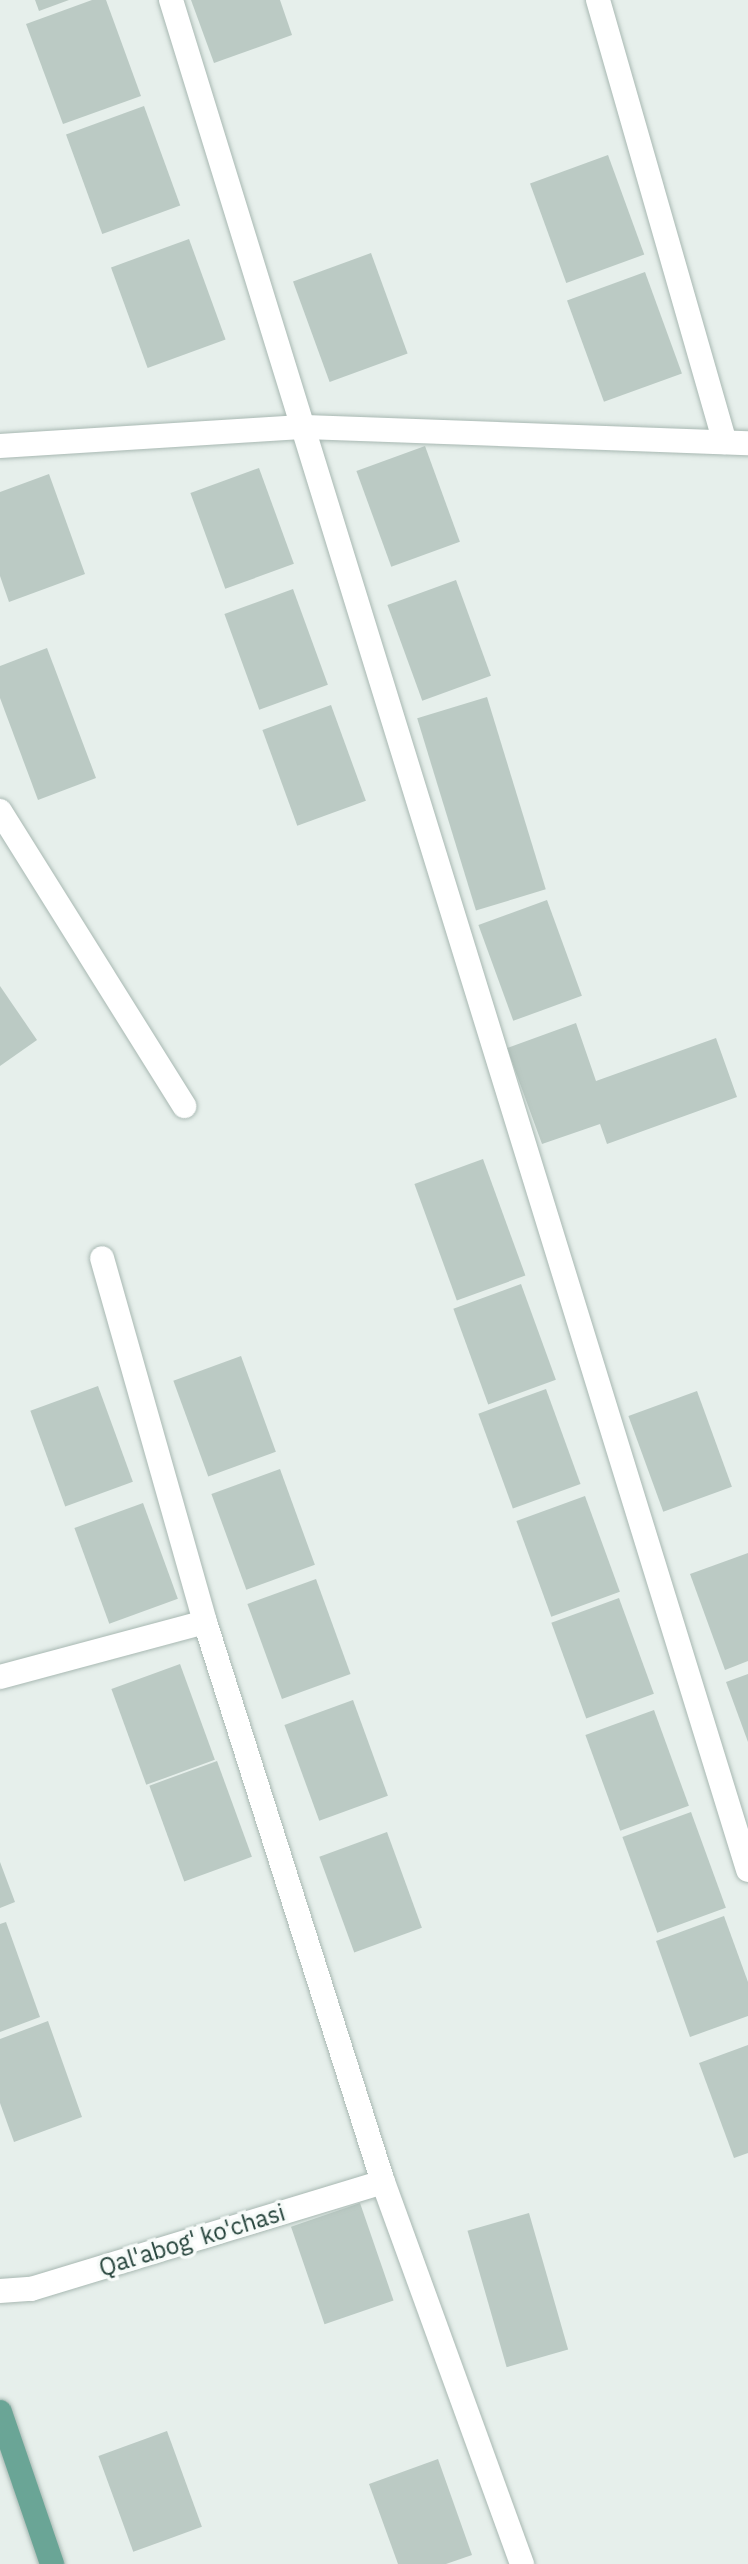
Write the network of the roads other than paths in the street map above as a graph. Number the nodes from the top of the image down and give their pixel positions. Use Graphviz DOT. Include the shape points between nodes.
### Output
graph roads {
  1 [pos="171,0"];
  2 [pos="598,0"];
  3 [pos="305,427"];
  4 [pos="737,443"];
  5 [pos="0,446"];
  6 [pos="0,811"];
  7 [pos="184,1106"];
  8 [pos="102,1258"];
  9 [pos="205,1622"];
  10 [pos="0,1677"];
  11 [pos="748,1870"];
  12 [pos="383,2182"];
  13 [pos="0,2291"];
  14 [pos="2,2422"];
  15 [pos="52,2564"];
  16 [pos="522,2564"];
  1 -- 3 [label="street"];
  2 -- 4 [label="street"];
  3 -- 4 [label="street"];
  3 -- 5 [label="street"];
  3 -- 11 [label="street"];
  6 -- 7 [label="street"];
  8 -- 9 [label="street"];
  9 -- 10 [label="street"];
  9 -- 12 [label="street"];
  12 -- 13 [label="street, Qal'abog' ko'chasi" via="31,2289"];
  12 -- 16 [label="street"];
  14 -- 15 [label="main road"];
}
